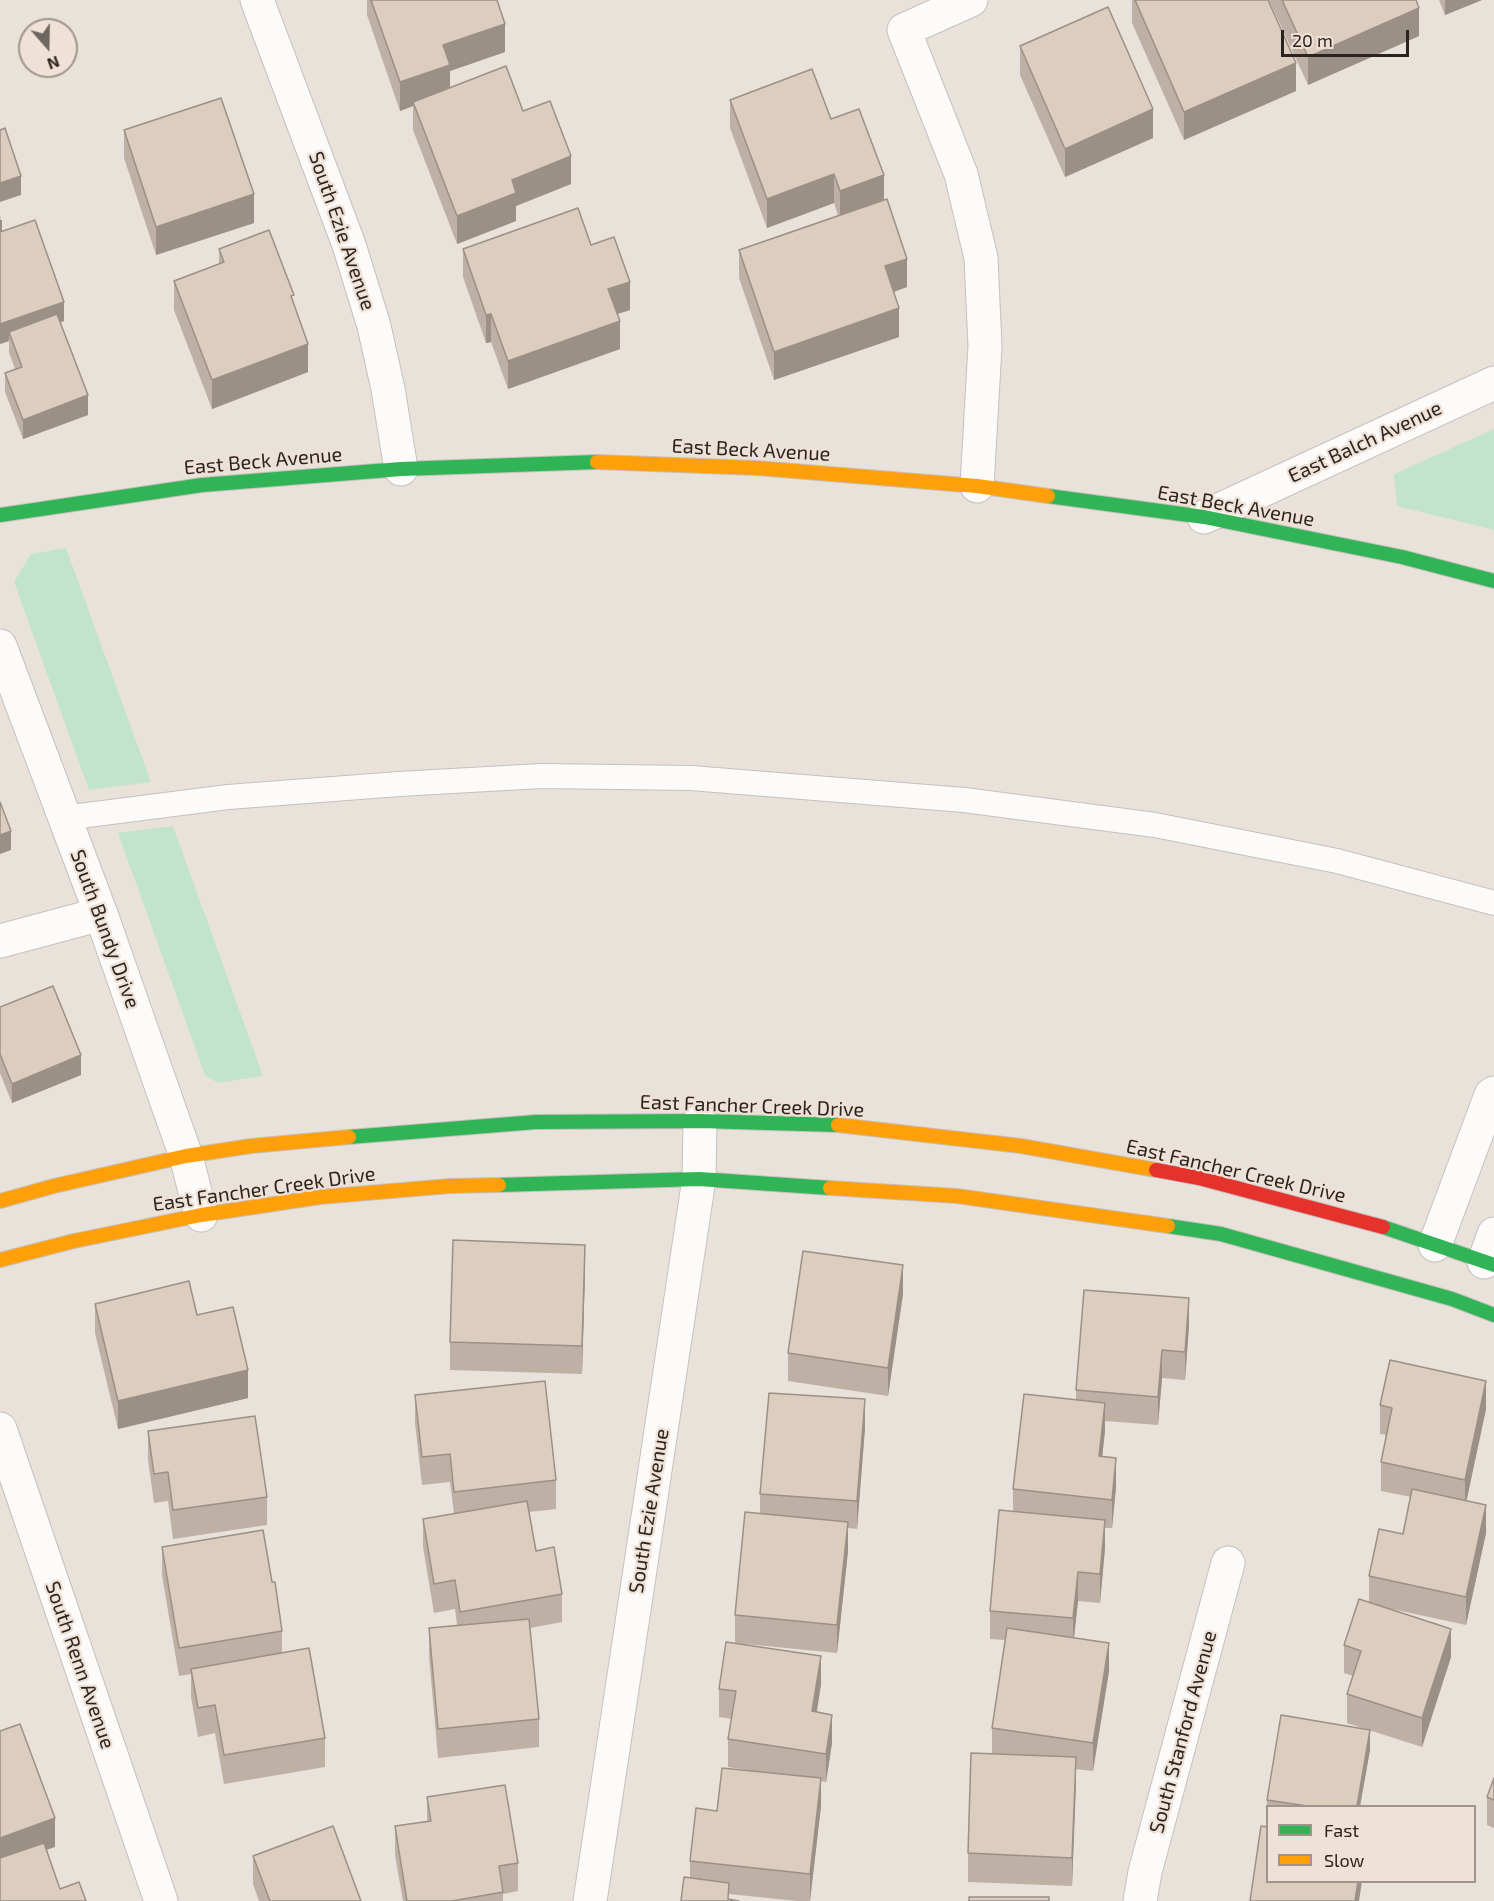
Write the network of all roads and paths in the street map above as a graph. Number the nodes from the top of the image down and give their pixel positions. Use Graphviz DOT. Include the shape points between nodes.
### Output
graph roads {
  1 [pos="257,0"];
  2 [pos="971,0"];
  3 [pos="1494,382"];
  4 [pos="401,469"];
  5 [pos="977,486"];
  6 [pos="0,515"];
  7 [pos="1204,517"];
  8 [pos="1494,581"];
  9 [pos="0,646"];
  10 [pos="64,818"];
  11 [pos="1494,903"];
  12 [pos="101,914"];
  13 [pos="0,940"];
  14 [pos="1494,1093"];
  15 [pos="700,1121"];
  16 [pos="186,1156"];
  17 [pos="699,1179"];
  18 [pos="0,1201"];
  19 [pos="201,1215"];
  20 [pos="1435,1245"];
  21 [pos="1491,1254"];
  22 [pos="0,1260"];
  23 [pos="1494,1315"];
  24 [pos="0,1429"];
  25 [pos="1228,1563"];
  26 [pos="161,1901"];
  27 [pos="590,1901"];
  28 [pos="1140,1901"];
  1 -- 4 [label="street, South Ezie Avenue" via="350,245 374,326"];
  2 -- 5 [label="street" via="904,30 961,174 981,258 985,346"];
  3 -- 7 [label="street, East Balch Avenue"];
  4 -- 5 [label="street, East Beck Avenue" via="603,463 757,468"];
  4 -- 6 [label="street, East Beck Avenue" via="202,485"];
  5 -- 7 [label="street, East Beck Avenue"];
  7 -- 8 [label="street, East Beck Avenue" via="1402,557"];
  9 -- 10 [label="street, South Bundy Drive"];
  10 -- 11 [label="lane" via="228,797 399,784 541,776 691,778 964,800 1155,825 1337,861"];
  10 -- 12 [label="street, South Bundy Drive"];
  12 -- 13 [label="street"];
  12 -- 16 [label="street, South Bundy Drive"];
  14 -- 20 [label="street"];
  15 -- 16 [label="street, East Fancher Creek Drive" via="446,1127"];
  15 -- 17 [label="street, South Ezie Avenue"];
  15 -- 20 [label="street, East Fancher Creek Drive" via="838,1125 1021,1146 1198,1178 1363,1220"];
  16 -- 18 [label="street, East Fancher Creek Drive"];
  16 -- 19 [label="street, South Bundy Drive"];
  17 -- 19 [label="street, East Fancher Creek Drive" via="450,1186 320,1197"];
  17 -- 23 [label="street, East Fancher Creek Drive" via="957,1196 1221,1234 1452,1299"];
  17 -- 27 [label="street, South Ezie Avenue"];
  19 -- 22 [label="street, East Fancher Creek Drive"];
  20 -- 21 [label="street, East Fancher Creek Drive"];
  24 -- 26 [label="street, South Renn Avenue"];
  25 -- 28 [label="street, South Stanford Avenue"];
}
